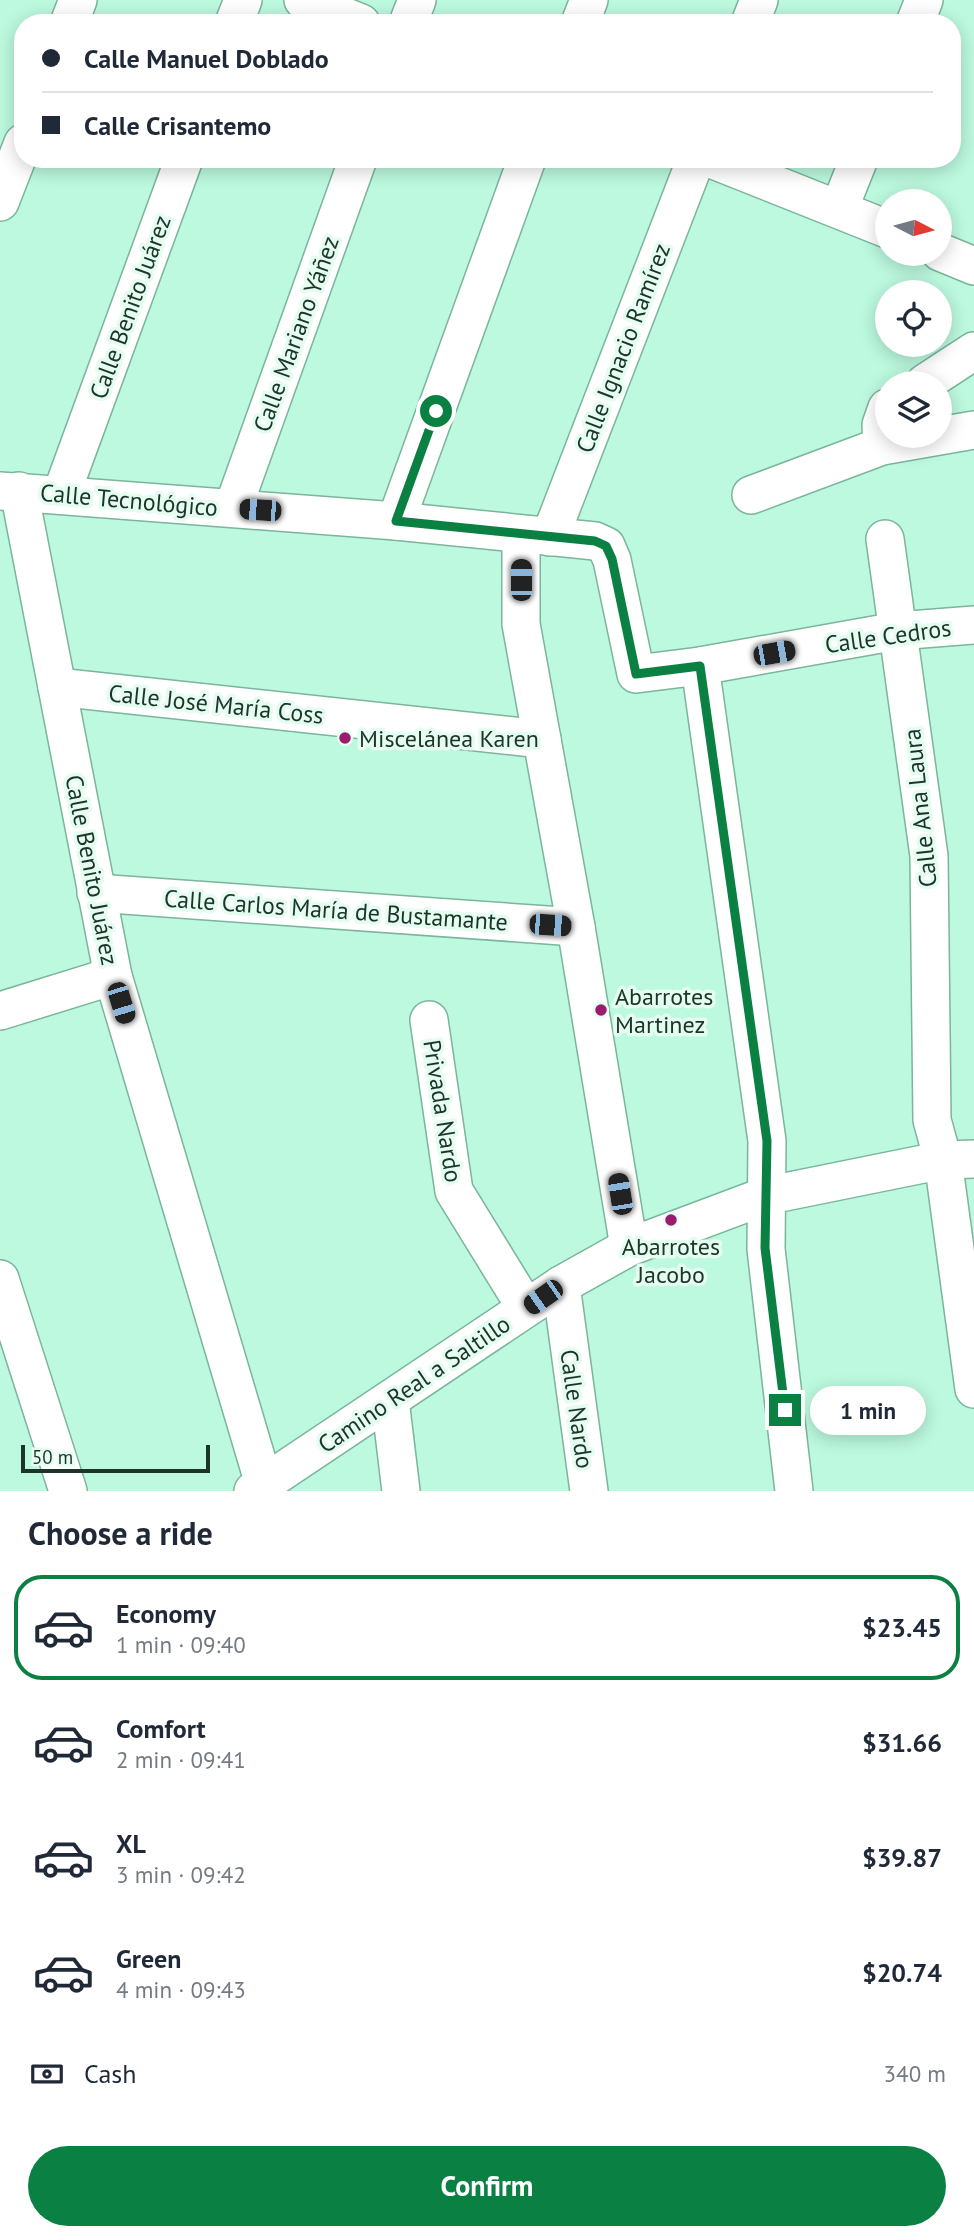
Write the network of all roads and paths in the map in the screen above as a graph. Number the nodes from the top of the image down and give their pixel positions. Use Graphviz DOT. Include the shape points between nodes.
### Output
graph roads {
  1 [pos="303,0"];
  2 [pos="338,14"];
  3 [pos="14,166"];
  4 [pos="181,168"];
  5 [pos="355,168"];
  6 [pos="524,168"];
  7 [pos="692,168"];
  8 [pos="734,168"];
  9 [pos="855,168"];
  10 [pos="0,202"];
  11 [pos="839,209"];
  12 [pos="875,224"];
  13 [pos="952,256"];
  14 [pos="974,266"];
  15 [pos="974,351"];
  16 [pos="943,371"];
  17 [pos="974,430"];
  18 [pos="952,434"];
  19 [pos="877,448"];
  20 [pos="10,491"];
  21 [pos="61,495"];
  22 [pos="751,495"];
  23 [pos="233,508"];
  24 [pos="396,521"];
  25 [pos="536,536"];
  26 [pos="885,540"];
  27 [pos="974,625"];
  28 [pos="898,631"];
  29 [pos="700,666"];
  30 [pos="636,674"];
  31 [pos="57,687"];
  32 [pos="542,740"];
  33 [pos="96,893"];
  34 [pos="576,927"];
  35 [pos="113,976"];
  36 [pos="0,1011"];
  37 [pos="429,1020"];
  38 [pos="959,1159"];
  39 [pos="765,1196"];
  40 [pos="629,1247"];
  41 [pos="0,1279"];
  42 [pos="561,1285"];
  43 [pos="526,1308"];
  44 [pos="974,1389"];
  45 [pos="390,1400"];
  46 [pos="258,1487"];
  47 [pos="68,1491"];
  48 [pos="401,1491"];
  49 [pos="589,1491"];
  50 [pos="794,1491"];
  1 -- 2 [label="street"];
  3 -- 10 [label="street"];
  4 -- 21 [label="street, Calle Benito Juárez"];
  5 -- 23 [label="street, Calle Mariano Yáñez"];
  6 -- 24 [label="street"];
  7 -- 25 [label="street, Calle Ignacio Ramírez"];
  8 -- 11 [label="street"];
  9 -- 11 [label="street"];
  11 -- 12 [label="street"];
  13 -- 14 [label="street"];
  15 -- 16 [label="street"];
  17 -- 18 [label="street"];
  19 -- 22 [label="street"];
  20 -- 21 [label="street, Calle Tecnológico"];
  20 -- 31 [label="street, Calle Benito Juárez"];
  21 -- 23 [label="street, Calle Tecnológico"];
  23 -- 24 [label="street, Calle Tecnológico"];
  24 -- 25 [label="street, Calle Tecnológico"];
  25 -- 30 [label="street, Calle Tecnológico" via="606,546"];
  25 -- 32 [label="street, Calle Ignacio Ramírez" via="522,624"];
  26 -- 28 [label="street, Calle Ana Laura"];
  27 -- 28 [label="street, Calle Cedros"];
  28 -- 29 [label="street, Calle Cedros"];
  28 -- 38 [label="street, Calle Ana Laura" via="929,856 932,1120"];
  29 -- 30 [label="street, Calle Cedros"];
  29 -- 39 [label="street" via="767,1141"];
  31 -- 32 [label="street, Calle José María Coss"];
  31 -- 33 [label="street, Calle Benito Juárez"];
  32 -- 34 [label="street, Calle Ignacio Ramírez"];
  33 -- 34 [label="street, Calle Carlos María de Bustamante"];
  33 -- 35 [label="street, Calle Benito Juárez"];
  34 -- 40 [label="street, Calle Ignacio Ramírez"];
  35 -- 36 [label="street"];
  35 -- 46 [label="street, Calle Benito Juárez"];
  37 -- 43 [label="street, Privada Nardo" via="454,1191"];
  38 -- 39 [label="street, Camino Real a Saltillo"];
  38 -- 44 [label="street, Calle Ana Laura"];
  39 -- 40 [label="street, Camino Real a Saltillo"];
  39 -- 50 [label="street" via="765,1248"];
  40 -- 42 [label="street, Camino Real a Saltillo"];
  41 -- 47 [label="street"];
  42 -- 43 [label="street, Camino Real a Saltillo"];
  42 -- 49 [label="street, Calle Nardo"];
  43 -- 45 [label="street, Camino Real a Saltillo"];
  45 -- 46 [label="street, Camino Real a Saltillo"];
  45 -- 48 [label="street"];
}
